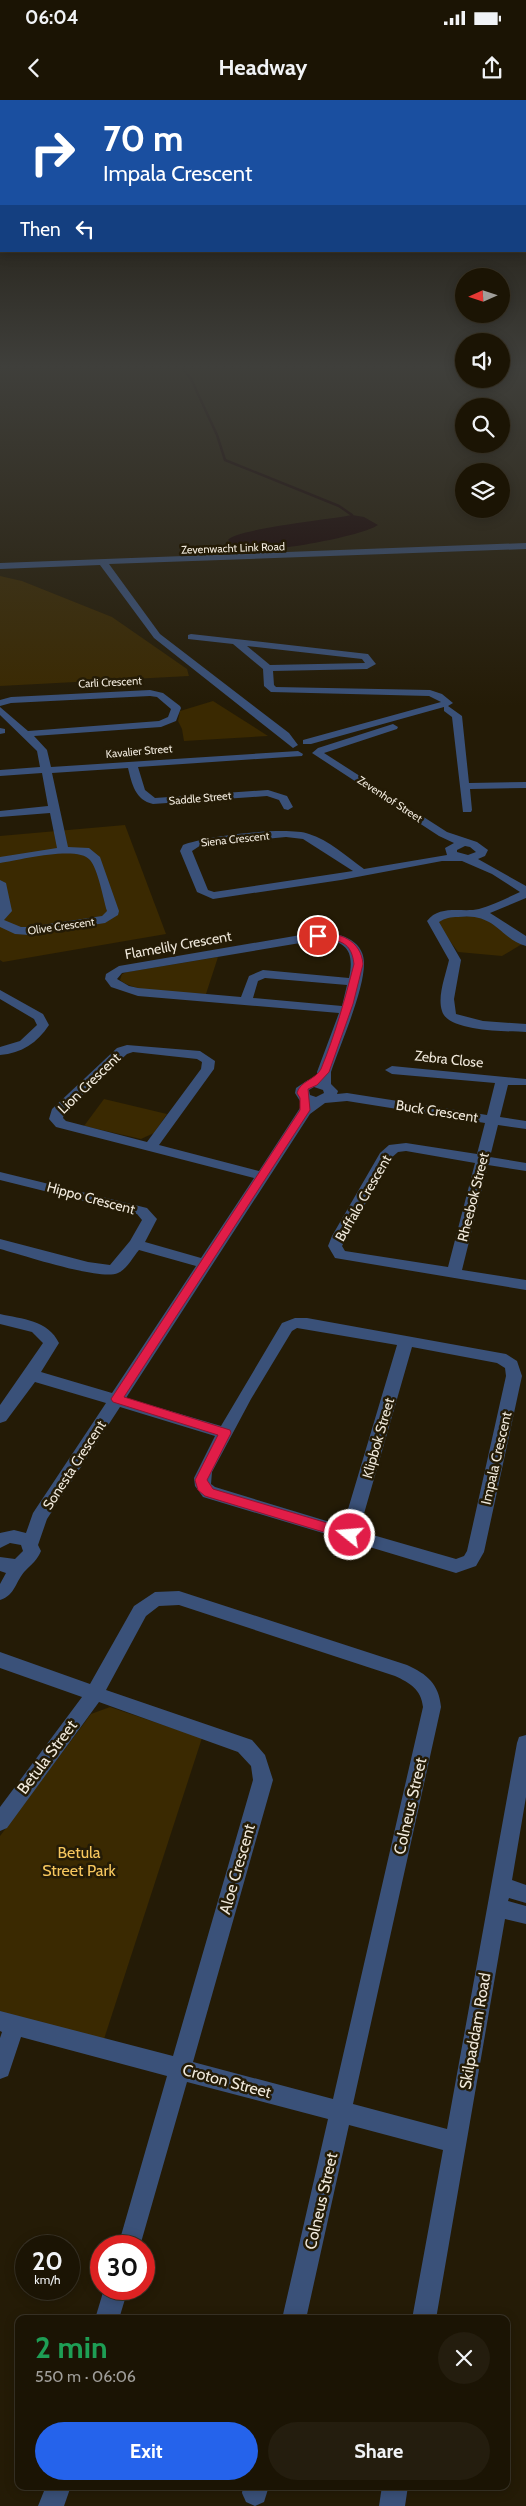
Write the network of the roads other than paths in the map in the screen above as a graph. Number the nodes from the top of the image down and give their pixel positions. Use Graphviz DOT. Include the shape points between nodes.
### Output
graph roads {
  1 [pos="526,546"];
  2 [pos="103,563"];
  3 [pos="0,566"];
  4 [pos="191,637"];
  5 [pos="236,642"];
  6 [pos="268,668"];
  7 [pos="0,703"];
  8 [pos="448,706"];
  9 [pos="0,710"];
  10 [pos="26,734"];
  11 [pos="346,743"];
  12 [pos="304,749"];
  13 [pos="132,764"];
  14 [pos="336,765"];
  15 [pos="47,770"];
  16 [pos="0,773"];
  17 [pos="526,785"];
  18 [pos="466,786"];
  19 [pos="288,807"];
  20 [pos="55,809"];
  21 [pos="467,810"];
  22 [pos="0,814"];
  23 [pos="464,843"];
  24 [pos="63,850"];
  25 [pos="481,854"];
  26 [pos="454,855"];
  27 [pos="0,860"];
  28 [pos="361,872"];
  29 [pos="496,872"];
  30 [pos="0,883"];
  31 [pos="526,893"];
  32 [pos="482,912"];
  33 [pos="0,918"];
  34 [pos="0,923"];
  35 [pos="526,942"];
  36 [pos="354,982"];
  37 [pos="0,994"];
  38 [pos="246,1001"];
  39 [pos="346,1010"];
  40 [pos="526,1028"];
  41 [pos="0,1050"];
  42 [pos="392,1070"];
  43 [pos="502,1080"];
  44 [pos="522,1082"];
  45 [pos="318,1092"];
  46 [pos="492,1120"];
  47 [pos="526,1125"];
  48 [pos="151,1146"];
  49 [pos="482,1160"];
  50 [pos="526,1167"];
  51 [pos="0,1176"];
  52 [pos="262,1176"];
  53 [pos="0,1244"];
  54 [pos="136,1244"];
  55 [pos="205,1264"];
  56 [pos="454,1274"];
  57 [pos="526,1286"];
  58 [pos="0,1319"];
  59 [pos="406,1341"];
  60 [pos="31,1375"];
  61 [pos="117,1399"];
  62 [pos="0,1417"];
  63 [pos="225,1433"];
  64 [pos="350,1535"];
  65 [pos="10,1540"];
  66 [pos="20,1565"];
  67 [pos="0,1569"];
  68 [pos="0,1593"];
  69 [pos="0,1660"];
  70 [pos="95,1693"];
  71 [pos="526,1743"];
  72 [pos="0,1822"];
  73 [pos="501,1886"];
  74 [pos="526,1894"];
  75 [pos="497,1907"];
  76 [pos="526,1914"];
  77 [pos="8,2023"];
  78 [pos="0,2068"];
  79 [pos="180,2068"];
  80 [pos="341,2110"];
  81 [pos="454,2142"];
  82 [pos="132,2235"];
  83 [pos="113,2300"];
  84 [pos="109,2315"];
  85 [pos="295,2315"];
  86 [pos="425,2315"];
  87 [pos="58,2490"];
  88 [pos="394,2490"];
  89 [pos="52,2506"];
  90 [pos="392,2506"];
  1 -- 2 [label="street, Zevenwacht Link Road"];
  2 -- 3 [label="street, Zevenwacht Link Road"];
  2 -- 12 [label="street" via="157,636"];
  4 -- 5 [label="street"];
  5 -- 6 [label="street"];
  5 -- 6 [label="street" via="365,656 371,664 364,667"];
  6 -- 8 [label="street" via="268,686 274,690 430,693 439,696"];
  7 -- 10 [label="street, Carli Crescent" via="146,693 160,695 176,708 172,719 161,724"];
  8 -- 11 [label="street"];
  8 -- 12 [label="street"];
  8 -- 18 [label="street" via="457,716"];
  9 -- 10 [label="street"];
  10 -- 15 [label="street" via="42,750"];
  11 -- 12 [label="street"];
  11 -- 14 [label="street" via="335,751"];
  12 -- 13 [label="street, Kavalier Street" via="279,754"];
  12 -- 14 [label="street, Zevenhof Street"];
  12 -- 26 [label="street, Zevenhof Street"];
  13 -- 15 [label="street, Kavalier Street"];
  13 -- 19 [label="street, Saddle Street" via="142,797 152,801 268,793 283,798"];
  14 -- 23 [label="street, Zevenhof Street" via="443,834"];
  15 -- 16 [label="street, Kavalier Street"];
  15 -- 20 [label="street"];
  17 -- 18 [label="street"];
  18 -- 21 [label="street"];
  20 -- 22 [label="street"];
  20 -- 24 [label="street"];
  23 -- 25 [label="street, Zevenhof Street" via="479,847"];
  23 -- 26 [label="street"];
  24 -- 27 [label="street, Olive Crescent"];
  24 -- 34 [label="street, Olive Crescent" via="92,853 112,915 105,919 29,931 19,931"];
  25 -- 26 [label="street"];
  25 -- 29 [label="street, Zevenhof Street"];
  26 -- 28 [label="street, Siena Crescent"];
  26 -- 29 [label="street, Zevenhof Street"];
  28 -- 28 [label="street, Siena Crescent" via="213,896 203,892 186,852 187,847 199,842 295,834 313,839"];
  29 -- 31 [label="street, Zevenhof Street"];
  30 -- 33 [label="street" via="6,911"];
  31 -- 32 [label="street"];
  32 -- 35 [label="street"];
  32 -- 40 [label="street" via="459,912 437,916 433,920 455,960 448,1012 454,1019 471,1023"];
  36 -- 38 [label="street" via="264,974 253,979"];
  36 -- 38 [label="street, Flamelily Crescent" via="358,964 356,954 341,937 326,935 119,970 112,974 111,979 125,989 138,992"];
  36 -- 39 [label="street, Flamelily Crescent"];
  37 -- 41 [label="street" via="39,1017 43,1025 17,1048"];
  38 -- 39 [label="street, Flamelily Crescent"];
  39 -- 45 [label="street, Sonesta Crescent"];
  42 -- 43 [label="street, Zebra Close"];
  43 -- 44 [label="street, Zebra Close"];
  43 -- 46 [label="street"];
  45 -- 46 [label="street, Buck Crescent"];
  45 -- 52 [label="street, Sonesta Crescent"];
  46 -- 47 [label="street, Buck Crescent"];
  46 -- 49 [label="street, Rheebok Street"];
  48 -- 48 [label="street, Lion Crescent" via="61,1124 56,1113 125,1049 204,1056 210,1064"];
  48 -- 52 [label="street, Lion Crescent"];
  49 -- 50 [label="street, Buffalo Crescent"];
  49 -- 56 [label="street, Rheebok Street"];
  49 -- 56 [label="street, Buffalo Crescent" via="406,1147 389,1151 335,1246 340,1255"];
  51 -- 54 [label="street, Hippo Crescent" via="142,1211 149,1216 149,1223"];
  52 -- 55 [label="street, Sonesta Crescent"];
  53 -- 54 [label="street, Hippo Crescent" via="107,1271 118,1267"];
  54 -- 55 [label="street"];
  55 -- 61 [label="street, Sonesta Crescent"];
  56 -- 57 [label="street, Buffalo Crescent"];
  58 -- 60 [label="street" via="36,1329 49,1337 49,1348"];
  59 -- 63 [label="street, Impala Crescent" via="307,1323 290,1324 263,1364"];
  59 -- 64 [label="street, Klipbok Street"];
  59 -- 64 [label="street, Impala Crescent" via="502,1358 514,1370 475,1552 466,1564 451,1566"];
  60 -- 61 [label="street"];
  60 -- 62 [label="street"];
  61 -- 63 [label="street"];
  61 -- 65 [label="street, Sonesta Crescent" via="39,1518 38,1526"];
  63 -- 64 [label="street, Impala Crescent" via="201,1480 205,1489"];
  65 -- 66 [label="street, Sonesta Crescent" via="31,1555"];
  66 -- 67 [label="street"];
  66 -- 68 [label="street" via="6,1589"];
  69 -- 70 [label="street, Aloe Crescent"];
  70 -- 72 [label="street, Betula Street"];
  70 -- 79 [label="street, Aloe Crescent" via="245,1746 262,1769 263,1780"];
  70 -- 80 [label="street, Colneus Street" via="140,1611 155,1599 171,1597 401,1670 429,1689 432,1707"];
  71 -- 73 [label="street, Skilpaddam Road"];
  73 -- 74 [label="street"];
  73 -- 75 [label="street, Skilpaddam Road"];
  75 -- 76 [label="street"];
  75 -- 81 [label="street, Skilpaddam Road"];
  77 -- 78 [label="street"];
  77 -- 79 [label="street, Croton Street"];
  79 -- 80 [label="street, Croton Street"];
  79 -- 82 [label="street, Aloe Crescent"];
  80 -- 81 [label="street, Croton Street"];
  80 -- 85 [label="street, Colneus Street"];
  81 -- 86 [label="street, Skilpaddam Road"];
  83 -- 84 [label="street"];
  87 -- 89 [label="street"];
  88 -- 90 [label="street"];
}
